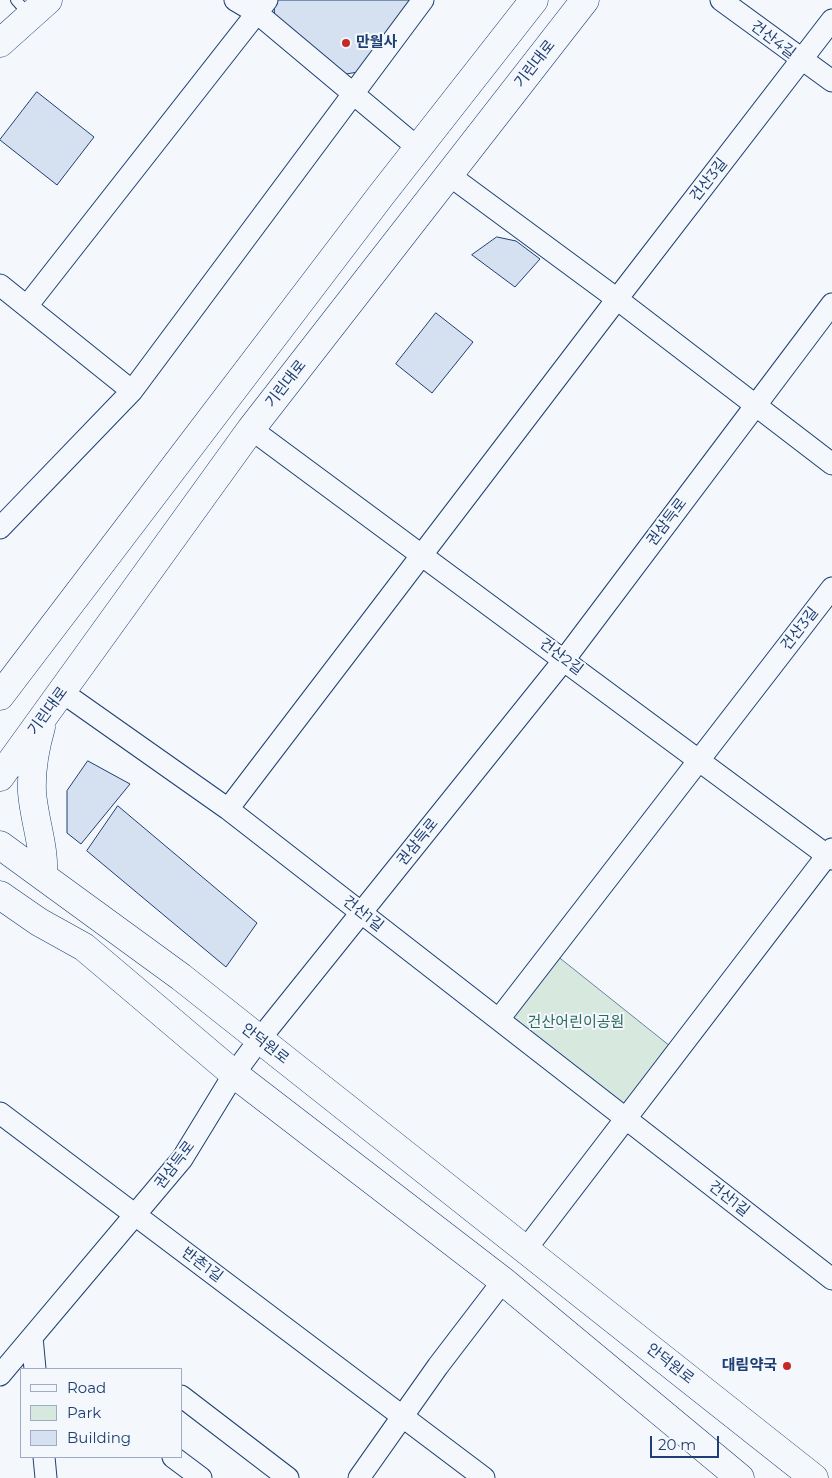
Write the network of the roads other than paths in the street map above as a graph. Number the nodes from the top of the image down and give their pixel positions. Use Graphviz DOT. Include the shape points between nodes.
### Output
graph roads {
  1 [pos="235,0"];
  2 [pos="423,0"];
  3 [pos="534,0"];
  4 [pos="586,0"];
  5 [pos="721,0"];
  6 [pos="31,5"];
  7 [pos="262,6"];
  8 [pos="832,20"];
  9 [pos="0,43"];
  10 [pos="802,61"];
  11 [pos="832,81"];
  12 [pos="354,92"];
  13 [pos="418,148"];
  14 [pos="449,174"];
  15 [pos="0,285"];
  16 [pos="616,298"];
  17 [pos="832,304"];
  18 [pos="27,306"];
  19 [pos="132,392"];
  20 [pos="755,405"];
  21 [pos="251,430"];
  22 [pos="832,464"];
  23 [pos="0,528"];
  24 [pos="422,555"];
  25 [pos="832,588"];
  26 [pos="564,660"];
  27 [pos="3,690"];
  28 [pos="62,692"];
  29 [pos="43,717"];
  30 [pos="699,760"];
  31 [pos="0,777"];
  32 [pos="228,809"];
  33 [pos="0,845"];
  34 [pos="830,854"];
  35 [pos="43,876"];
  36 [pos="0,895"];
  37 [pos="362,913"];
  38 [pos="0,918"];
  39 [pos="39,922"];
  40 [pos="499,1019"];
  41 [pos="259,1040"];
  42 [pos="234,1074"];
  43 [pos="0,1113"];
  44 [pos="627,1119"];
  45 [pos="135,1215"];
  46 [pos="526,1249"];
  47 [pos="832,1279"];
  48 [pos="503,1281"];
  49 [pos="32,1337"];
  50 [pos="35,1368"];
  51 [pos="0,1375"];
  52 [pos="182,1397"];
  53 [pos="404,1416"];
  54 [pos="44,1458"];
  55 [pos="174,1458"];
  56 [pos="46,1478"];
  57 [pos="201,1478"];
  58 [pos="288,1478"];
  59 [pos="359,1478"];
  60 [pos="484,1478"];
  61 [pos="740,1478"];
  62 [pos="814,1478"];
  1 -- 7 [label="street"];
  2 -- 12 [label="street"];
  3 -- 13 [label="street"];
  4 -- 14 [label="street, 기린대로"];
  5 -- 10 [label="street, 건산4길"];
  6 -- 9 [label="street"];
  7 -- 12 [label="street"];
  7 -- 18 [label="street"];
  8 -- 10 [label="street, 건산4길"];
  10 -- 11 [label="street, 건산4길"];
  10 -- 16 [label="street, 건산3길"];
  12 -- 13 [label="street"];
  12 -- 19 [label="street"];
  13 -- 27 [label="street"];
  14 -- 16 [label="street"];
  14 -- 21 [label="street, 기린대로"];
  15 -- 18 [label="street"];
  16 -- 20 [label="street"];
  16 -- 24 [label="street"];
  17 -- 20 [label="street, 권삼득로"];
  18 -- 19 [label="street"];
  19 -- 23 [label="street"];
  20 -- 22 [label="street"];
  20 -- 26 [label="street, 권삼득로"];
  21 -- 24 [label="street, 건산2길"];
  21 -- 28 [label="street, 기린대로"];
  24 -- 26 [label="street, 건산2길"];
  24 -- 32 [label="street"];
  25 -- 30 [label="street, 건산3길"];
  26 -- 30 [label="street, 건산2길"];
  26 -- 37 [label="street, 권삼득로"];
  28 -- 29 [label="street, 기린대로"];
  28 -- 32 [label="street, 건산1길"];
  29 -- 31 [label="street, 기린대로"];
  29 -- 35 [label="street" via="32,776 44,860"];
  30 -- 34 [label="street, 건산2길"];
  30 -- 40 [label="street"];
  32 -- 37 [label="street, 건산1길"];
  33 -- 35 [label="street, 안덕원로"];
  34 -- 44 [label="street, 건산2길"];
  35 -- 41 [label="street, 안덕원로" via="181,977"];
  36 -- 39 [label="street"];
  37 -- 40 [label="street, 건산1길"];
  37 -- 41 [label="street, 권삼득로"];
  38 -- 39 [label="street"];
  39 -- 42 [label="street" via="84,947"];
  40 -- 44 [label="street, 건산1길"];
  41 -- 42 [label="street, 권삼득로"];
  41 -- 46 [label="street, 안덕원로"];
  42 -- 45 [label="street, 권삼득로" via="182,1159"];
  42 -- 48 [label="street"];
  43 -- 45 [label="street, 반촌1길"];
  44 -- 46 [label="street"];
  44 -- 47 [label="street, 건산1길"];
  45 -- 49 [label="street, 권삼득로"];
  45 -- 53 [label="street, 반촌1길"];
  46 -- 62 [label="street, 안덕원로"];
  48 -- 53 [label="street"];
  48 -- 61 [label="street"];
  49 -- 50 [label="street"];
  49 -- 51 [label="street, 권삼득로"];
  52 -- 58 [label="street"];
  53 -- 59 [label="street"];
  53 -- 60 [label="street, 반촌1길"];
  54 -- 56 [label="street"];
  55 -- 57 [label="street"];
}
